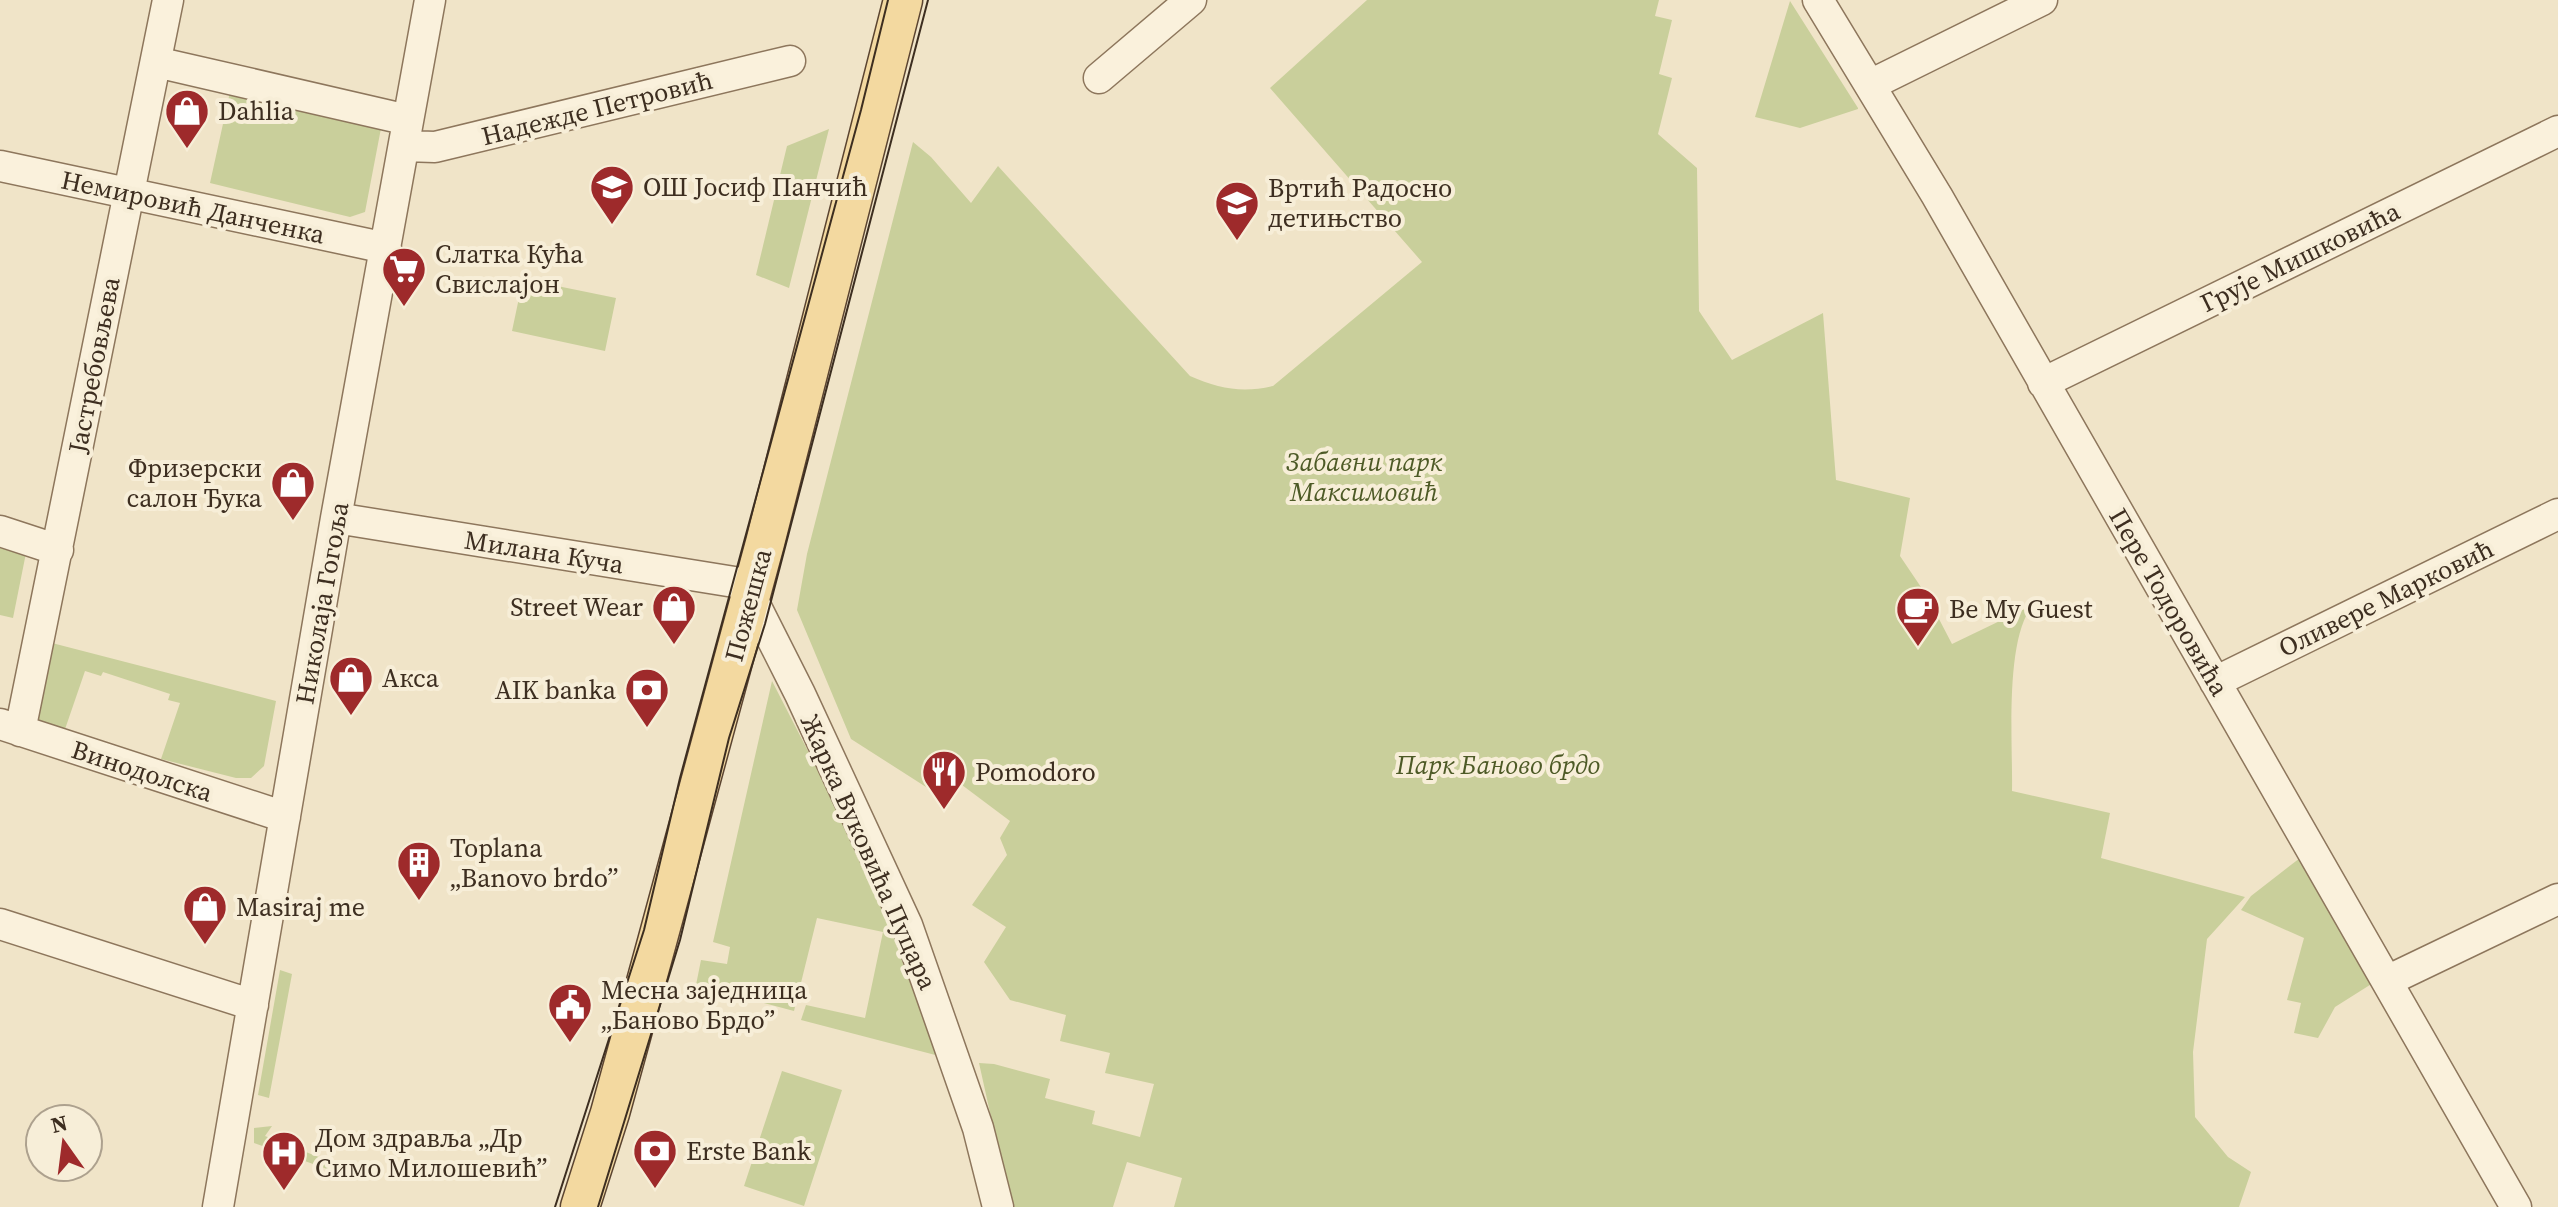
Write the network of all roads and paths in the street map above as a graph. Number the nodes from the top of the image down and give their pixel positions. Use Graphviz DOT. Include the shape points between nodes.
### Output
graph roads {
  1 [pos="168,0"];
  2 [pos="430,0"];
  3 [pos="903,0"];
  4 [pos="1191,0"];
  5 [pos="1818,0"];
  6 [pos="2042,0"];
  7 [pos="790,61"];
  8 [pos="156,62"];
  9 [pos="1099,78"];
  10 [pos="1870,85"];
  11 [pos="2558,131"];
  12 [pos="406,133"];
  13 [pos="0,166"];
  14 [pos="128,194"];
  15 [pos="386,248"];
  16 [pos="2043,383"];
  17 [pos="2558,514"];
  18 [pos="336,518"];
  19 [pos="0,531"];
  20 [pos="58,550"];
  21 [pos="751,590"];
  22 [pos="2215,682"];
  23 [pos="10,728"];
  24 [pos="285,817"];
  25 [pos="2558,899"];
  26 [pos="0,924"];
  27 [pos="2387,981"];
  28 [pos="253,1005"];
  29 [pos="218,1207"];
  30 [pos="580,1207"];
  31 [pos="998,1207"];
  32 [pos="2516,1207"];
  1 -- 8 [label="street, Јастребовљева"];
  2 -- 12 [label="street, Николаја Гогоља"];
  3 -- 21 [label="main road, Пожешка"];
  4 -- 9 [label="street"];
  5 -- 10 [label="street, Пере Тодоровића"];
  6 -- 10 [label="street"];
  7 -- 12 [label="street, Надежде Петровић" via="435,147"];
  8 -- 12 [label="street, Надежде Петровић"];
  8 -- 14 [label="street, Јастребовљева"];
  10 -- 16 [label="street, Пере Тодоровића"];
  11 -- 16 [label="street, Грује Мишковића"];
  12 -- 15 [label="street, Николаја Гогоља"];
  13 -- 14 [label="street, Немировић Данченка"];
  14 -- 15 [label="street, Немировић Данченка"];
  14 -- 20 [label="street, Јастребовљева"];
  15 -- 18 [label="street, Николаја Гогоља"];
  16 -- 22 [label="street, Пере Тодоровића"];
  17 -- 22 [label="street, Оливере Марковић"];
  18 -- 21 [label="street, Милана Куча"];
  18 -- 24 [label="street, Николаја Гогоља"];
  19 -- 20 [label="street"];
  20 -- 23 [label="street, Јастребовљева"];
  21 -- 30 [label="main road, Пожешка" via="646,985"];
  21 -- 31 [label="street, Жарка Вуковића Пуцара" via="907,925 974,1115"];
  22 -- 27 [label="street, Пере Тодоровића"];
  23 -- 24 [label="street, Винодолска"];
  24 -- 28 [label="street, Николаја Гогоља"];
  25 -- 27 [label="street"];
  26 -- 28 [label="street"];
  27 -- 32 [label="street, Пере Тодоровића"];
  28 -- 29 [label="street, Николаја Гогоља"];
}
